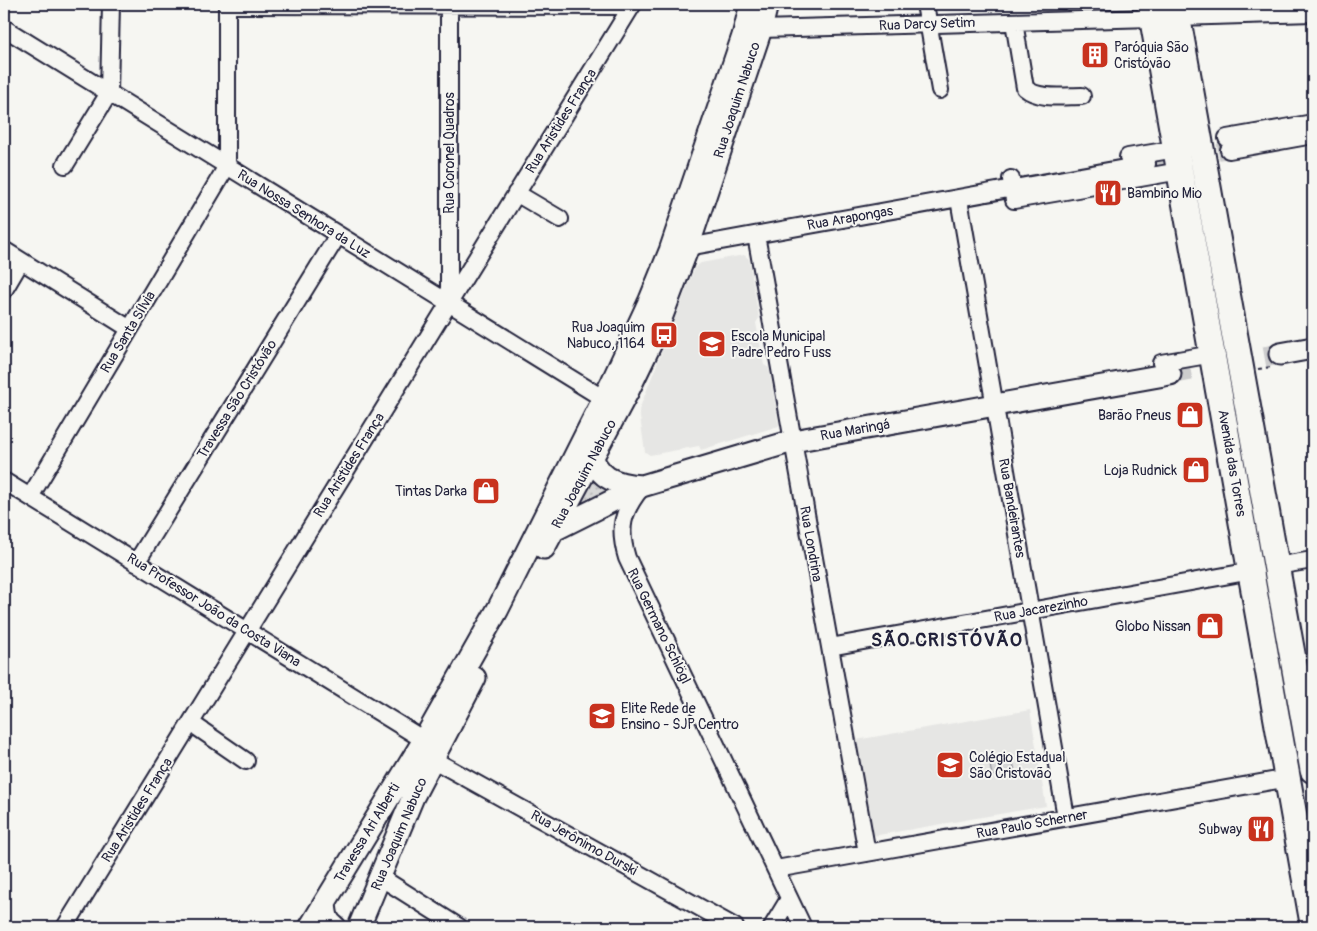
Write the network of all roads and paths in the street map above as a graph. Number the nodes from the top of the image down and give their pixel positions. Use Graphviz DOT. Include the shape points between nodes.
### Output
graph roads {
  1 [pos="111,4"];
  2 [pos="227,4"];
  3 [pos="751,4"];
  4 [pos="766,4"];
  5 [pos="925,4"];
  6 [pos="449,5"];
  7 [pos="632,5"];
  8 [pos="1176,10"];
  9 [pos="1152,11"];
  10 [pos="1313,13"];
  11 [pos="1014,22"];
  12 [pos="929,24"];
  13 [pos="4,28"];
  14 [pos="761,29"];
  15 [pos="940,90"];
  16 [pos="108,93"];
  17 [pos="1082,96"];
  18 [pos="1313,123"];
  19 [pos="1313,135"];
  20 [pos="1313,146"];
  21 [pos="1229,149"];
  22 [pos="1178,160"];
  23 [pos="1147,164"];
  24 [pos="65,165"];
  25 [pos="227,166"];
  26 [pos="1012,188"];
  27 [pos="516,193"];
  28 [pos="959,198"];
  29 [pos="560,219"];
  30 [pos="338,235"];
  31 [pos="756,235"];
  32 [pos="679,249"];
  33 [pos="4,250"];
  34 [pos="21,261"];
  35 [pos="4,290"];
  36 [pos="449,303"];
  37 [pos="130,329"];
  38 [pos="1313,348"];
  39 [pos="1213,354"];
  40 [pos="1280,354"];
  41 [pos="1165,368"];
  42 [pos="604,399"];
  43 [pos="994,405"];
  44 [pos="588,429"];
  45 [pos="793,441"];
  46 [pos="592,459"];
  47 [pos="4,481"];
  48 [pos="642,486"];
  49 [pos="30,497"];
  50 [pos="554,530"];
  51 [pos="1313,560"];
  52 [pos="136,562"];
  53 [pos="1276,566"];
  54 [pos="1252,571"];
  55 [pos="1030,611"];
  56 [pos="248,631"];
  57 [pos="830,647"];
  58 [pos="191,723"];
  59 [pos="424,740"];
  60 [pos="432,759"];
  61 [pos="246,761"];
  62 [pos="1313,770"];
  63 [pos="1289,778"];
  64 [pos="1066,818"];
  65 [pos="867,853"];
  66 [pos="776,870"];
  67 [pos="380,877"];
  68 [pos="789,899"];
  69 [pos="325,903"];
  70 [pos="1313,922"];
  71 [pos="358,924"];
  72 [pos="65,927"];
  73 [pos="310,927"];
  74 [pos="335,927"];
  75 [pos="459,927"];
  76 [pos="735,927"];
  77 [pos="772,927"];
  78 [pos="803,927"];
  1 -- 16 [label="street"];
  2 -- 6 [label="street"];
  2 -- 25 [label="street"];
  3 -- 32 [label="main road, Rua Joaquim Nabuco"];
  4 -- 14 [label="main road, Rua Joaquim Nabuco"];
  5 -- 12 [label="street"];
  6 -- 7 [label="street"];
  6 -- 36 [label="street, Rua Coronel Quadros"];
  7 -- 27 [label="street, Rua Aristides França"];
  8 -- 10 [label="street"];
  8 -- 53 [label="highway, Avenida das Torres"];
  9 -- 11 [label="street, Rua Darcy Setim"];
  9 -- 22 [label="highway, Avenida das Torres"];
  11 -- 12 [label="street, Rua Darcy Setim"];
  11 -- 17 [label="street" via="1025,88 1041,95"];
  12 -- 14 [label="street, Rua Darcy Setim"];
  12 -- 15 [label="street"];
  13 -- 16 [label="street, Rua Nossa Senhora da Luz"];
  14 -- 32 [label="main road, Rua Joaquim Nabuco"];
  16 -- 24 [label="street"];
  16 -- 25 [label="street, Rua Nossa Senhora da Luz"];
  18 -- 21 [label="street"];
  19 -- 21 [label="street"];
  20 -- 21 [label="street"];
  22 -- 26 [label="street" via="1010,178"];
  22 -- 26 [label="street" via="1014,200"];
  22 -- 39 [label="highway, Avenida das Torres"];
  23 -- 26 [label="street, Rua Arapongas"];
  25 -- 30 [label="street, Rua Nossa Senhora da Luz"];
  25 -- 37 [label="street, Rua Santa Sílvia"];
  26 -- 28 [label="street, Rua Arapongas"];
  27 -- 29 [label="street"];
  27 -- 36 [label="street, Rua Aristides França"];
  28 -- 31 [label="street, Rua Arapongas"];
  28 -- 43 [label="street, Rua Bandeirantes"];
  30 -- 36 [label="street, Rua Nossa Senhora da Luz"];
  30 -- 52 [label="street, Travessa São Cristóvão"];
  31 -- 32 [label="street, Rua Arapongas"];
  31 -- 45 [label="street, Rua Londrina"];
  32 -- 42 [label="main road, Rua Joaquim Nabuco"];
  32 -- 46 [label="main road, Rua Joaquim Nabuco" via="644,359"];
  33 -- 34 [label="street"];
  34 -- 35 [label="street"];
  34 -- 37 [label="street"];
  36 -- 42 [label="street, Rua Nossa Senhora da Luz"];
  36 -- 56 [label="street, Rua Aristides França"];
  37 -- 49 [label="street, Rua Santa Sílvia"];
  38 -- 40 [label="main road"];
  39 -- 41 [label="street"];
  39 -- 54 [label="highway, Avenida das Torres"];
  41 -- 43 [label="main road, Rua Maringá"];
  42 -- 44 [label="main road, Rua Joaquim Nabuco"];
  43 -- 45 [label="main road, Rua Maringá"];
  43 -- 55 [label="street, Rua Bandeirantes"];
  44 -- 46 [label="main road"];
  44 -- 59 [label="main road, Rua Joaquim Nabuco" via="498,609"];
  45 -- 48 [label="main road, Rua Maringá"];
  45 -- 57 [label="street, Rua Londrina"];
  46 -- 48 [label="main road" via="610,480"];
  46 -- 50 [label="main road, Rua Joaquim Nabuco"];
  47 -- 49 [label="street, Rua Professor João da Costa Viana"];
  48 -- 50 [label="main road, Rua Maringá"];
  48 -- 66 [label="street, Rua Germano Schlögl" via="623,520 627,558"];
  49 -- 52 [label="street, Rua Professor João da Costa Viana"];
  50 -- 60 [label="main road, Rua Joaquim Nabuco"];
  51 -- 53 [label="street"];
  52 -- 56 [label="street, Rua Professor João da Costa Viana"];
  53 -- 62 [label="highway, Avenida das Torres"];
  54 -- 55 [label="street, Rua Jacarezinho"];
  54 -- 63 [label="highway, Avenida das Torres"];
  55 -- 57 [label="street, Rua Jacarezinho"];
  55 -- 64 [label="street, Rua Bandeirantes"];
  56 -- 58 [label="street, Rua Aristides França"];
  56 -- 59 [label="street, Rua Professor João da Costa Viana"];
  57 -- 65 [label="street, Rua Londrina"];
  58 -- 61 [label="street"];
  58 -- 72 [label="street, Rua Aristides França"];
  59 -- 69 [label="main road, Travessa Ari Alberti"];
  60 -- 67 [label="main road, Rua Joaquim Nabuco"];
  60 -- 76 [label="street, Rua Jerônimo Durski"];
  63 -- 64 [label="street, Rua Paulo Scherner"];
  63 -- 70 [label="highway, Avenida das Torres"];
  64 -- 65 [label="street, Rua Paulo Scherner"];
  65 -- 66 [label="street, Rua Paulo Scherner"];
  66 -- 68 [label="street, Rua Germano Schlögl"];
  67 -- 71 [label="main road, Rua Joaquim Nabuco"];
  67 -- 75 [label="street"];
  68 -- 77 [label="street"];
  68 -- 78 [label="street, Rua Germano Schlögl"];
  69 -- 73 [label="main road, Travessa Ari Alberti"];
  69 -- 74 [label="main road" via="329,923"];
}
